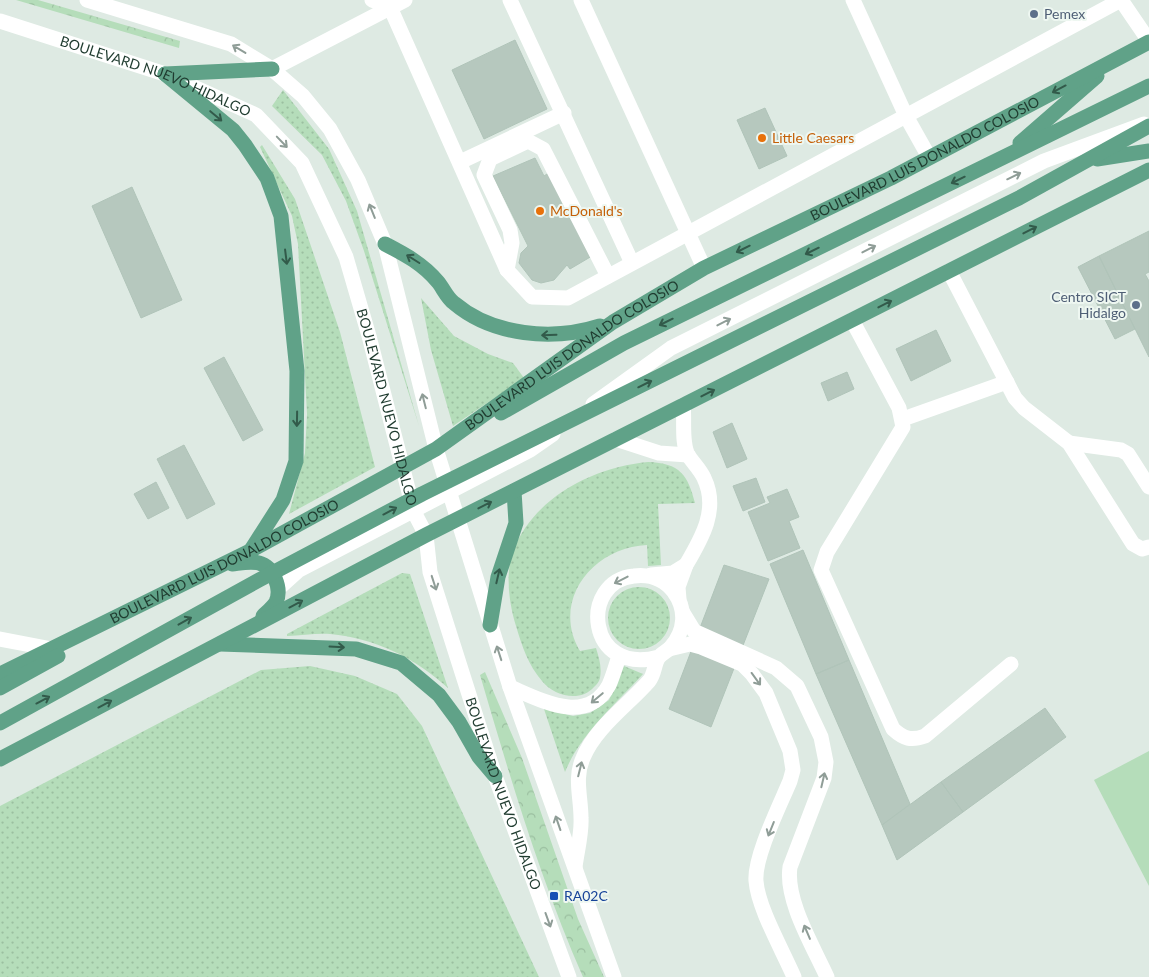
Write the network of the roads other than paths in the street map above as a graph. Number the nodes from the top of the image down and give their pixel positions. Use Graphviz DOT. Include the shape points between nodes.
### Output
graph roads {
  1 [pos="87,0"];
  2 [pos="372,0"];
  3 [pos="405,0"];
  4 [pos="510,0"];
  5 [pos="581,0"];
  6 [pos="852,0"];
  7 [pos="1121,0"];
  8 [pos="390,7"];
  9 [pos="0,20"];
  10 [pos="1149,41"];
  11 [pos="1116,59"];
  12 [pos="272,69"];
  13 [pos="165,74"];
  14 [pos="1149,86"];
  15 [pos="564,114"];
  16 [pos="906,116"];
  17 [pos="1149,122"];
  18 [pos="1149,126"];
  19 [pos="1149,151"];
  20 [pos="929,157"];
  21 [pos="1002,159"];
  22 [pos="1086,160"];
  23 [pos="460,162"];
  24 [pos="1149,170"];
  25 [pos="687,234"];
  26 [pos="385,244"];
  27 [pos="632,263"];
  28 [pos="704,268"];
  29 [pos="507,270"];
  30 [pos="949,271"];
  31 [pos="608,276"];
  32 [pos="852,320"];
  33 [pos="613,322"];
  34 [pos="1007,382"];
  35 [pos="683,405"];
  36 [pos="903,420"];
  37 [pos="616,439"];
  38 [pos="1069,444"];
  39 [pos="436,449"];
  40 [pos="688,454"];
  41 [pos="402,466"];
  42 [pos="1149,487"];
  43 [pos="514,491"];
  44 [pos="450,494"];
  45 [pos="414,512"];
  46 [pos="458,519"];
  47 [pos="426,535"];
  48 [pos="1149,547"];
  49 [pos="250,551"];
  50 [pos="686,565"];
  51 [pos="218,566"];
  52 [pos="644,575"];
  53 [pos="278,589"];
  54 [pos="681,606"];
  55 [pos="490,624"];
  56 [pos="248,629"];
  57 [pos="0,639"];
  58 [pos="218,644"];
  59 [pos="52,649"];
  60 [pos="664,653"];
  61 [pos="619,656"];
  62 [pos="1011,664"];
  63 [pos="0,674"];
  64 [pos="510,687"];
  65 [pos="0,688"];
  66 [pos="0,723"];
  67 [pos="0,759"];
  68 [pos="495,776"];
  69 [pos="574,870"];
  70 [pos="569,977"];
  71 [pos="614,977"];
  72 [pos="794,977"];
  73 [pos="827,977"];
  12 -- 1 [label="street, one-way" via="231,44"];
  2 -- 8 [label="street"];
  3 -- 8 [label="street"];
  4 -- 15 [label="street"];
  5 -- 25 [label="street"];
  6 -- 16 [label="street"];
  7 -- 10 [label="street"];
  7 -- 16 [label="street"];
  8 -- 12 [label="street"];
  8 -- 23 [label="street"];
  9 -- 13 [label="street, BOULEVARD NUEVO HIDALGO"];
  10 -- 11 [label="main road, BOULEVARD LUIS DONALDO COLOSIO"];
  11 -- 20 [label="main road, BOULEVARD LUIS DONALDO COLOSIO, one-way"];
  11 -- 21 [label="main road"];
  12 -- 13 [label="main road"];
  26 -- 12 [label="street, one-way" via="358,180 330,129 302,96"];
  13 -- 41 [label="street, BOULEVARD NUEVO HIDALGO, one-way" via="256,115 302,163 346,257"];
  13 -- 49 [label="main road, one-way" via="233,130 267,178 281,216 297,371 296,462 283,500"];
  14 -- 21 [label="main road, BOULEVARD LUIS DONALDO COLOSIO"];
  15 -- 23 [label="street"];
  15 -- 27 [label="street"];
  16 -- 20 [label="street"];
  16 -- 25 [label="street"];
  44 -- 17 [label="street, one-way" via="530,450 671,348 1044,161"];
  18 -- 22 [label="main road"];
  19 -- 22 [label="main road"];
  20 -- 28 [label="main road, BOULEVARD LUIS DONALDO COLOSIO, one-way"];
  21 -- 65 [label="main road, BOULEVARD LUIS DONALDO COLOSIO, one-way" via="624,343 409,465"];
  66 -- 22 [label="main road, one-way" via="258,580 422,494 1019,198"];
  23 -- 29 [label="street"];
  30 -- 24 [label="main road, one-way"];
  25 -- 27 [label="street"];
  25 -- 28 [label="street"];
  33 -- 26 [label="main road, one-way" via="576,334 540,336 505,328 474,317 453,302 417,260"];
  39 -- 26 [label="street, one-way"];
  27 -- 31 [label="street"];
  28 -- 33 [label="main road, BOULEVARD LUIS DONALDO COLOSIO"];
  29 -- 31 [label="street" via="532,297 568,298"];
  29 -- 31 [label="street" via="512,243 510,230 484,175 490,159 528,141 543,149"];
  32 -- 30 [label="main road, one-way"];
  30 -- 34 [label="street"];
  35 -- 32 [label="main road, one-way"];
  32 -- 36 [label="street"];
  33 -- 39 [label="main road, BOULEVARD LUIS DONALDO COLOSIO"];
  34 -- 36 [label="street"];
  34 -- 38 [label="street" via="1024,408"];
  35 -- 37 [label="main road"];
  35 -- 40 [label="street"];
  36 -- 62 [label="street" via="899,436 827,552 821,570 893,729 901,737 913,740 925,736"];
  37 -- 40 [label="street" via="660,453"];
  37 -- 43 [label="main road"];
  38 -- 42 [label="street" via="1111,448 1128,454"];
  38 -- 48 [label="street" via="1134,544 1142,550"];
  39 -- 41 [label="main road, BOULEVARD LUIS DONALDO COLOSIO"];
  39 -- 44 [label="street"];
  40 -- 50 [label="street" via="705,479 710,517"];
  41 -- 45 [label="street, BOULEVARD NUEVO HIDALGO"];
  41 -- 49 [label="main road, BOULEVARD LUIS DONALDO COLOSIO"];
  46 -- 43 [label="main road, one-way"];
  55 -- 43 [label="main road, one-way" via="498,577 516,523"];
  44 -- 45 [label="street"];
  44 -- 46 [label="street"];
  45 -- 47 [label="street, BOULEVARD NUEVO HIDALGO"];
  45 -- 53 [label="street" via="299,570"];
  46 -- 47 [label="main road"];
  46 -- 55 [label="street"];
  56 -- 47 [label="main road, one-way"];
  47 -- 68 [label="street, BOULEVARD NUEVO HIDALGO, one-way" via="430,572"];
  49 -- 51 [label="main road, BOULEVARD LUIS DONALDO COLOSIO"];
  50 -- 52 [label="street" via="673,573"];
  50 -- 54 [label="street" via="678,587"];
  51 -- 53 [label="main road" via="262,563 272,574"];
  51 -- 59 [label="main road, BOULEVARD LUIS DONALDO COLOSIO"];
  52 -- 54 [label="street" via="658,578 670,587"];
  52 -- 61 [label="street, one-way" via="629,576 615,582 604,593 598,607 601,637"];
  53 -- 56 [label="main road" via="275,604"];
  54 -- 60 [label="street" via="683,626 678,639"];
  73 -- 54 [label="street, one-way" via="792,896 788,878 824,778 826,762 821,737 797,686 788,677 762,660 694,631"];
  64 -- 55 [label="street, one-way"];
  56 -- 58 [label="main road"];
  57 -- 59 [label="street"];
  67 -- 58 [label="main road, one-way"];
  58 -- 68 [label="main road, one-way" via="356,648 401,662 440,695 478,756"];
  59 -- 63 [label="main road, BOULEVARD LUIS DONALDO COLOSIO"];
  60 -- 61 [label="street" via="646,661"];
  69 -- 60 [label="street, one-way" via="582,820 577,774 582,758 590,743 650,679"];
  60 -- 72 [label="street, one-way" via="690,644 742,664 766,693 790,751 793,770 758,861 756,880 758,895"];
  61 -- 64 [label="street, one-way" via="602,694 594,703 581,708 548,704"];
  69 -- 64 [label="street, one-way"];
  68 -- 70 [label="street, BOULEVARD NUEVO HIDALGO, one-way"];
  69 -- 71 [label="street"];
}
